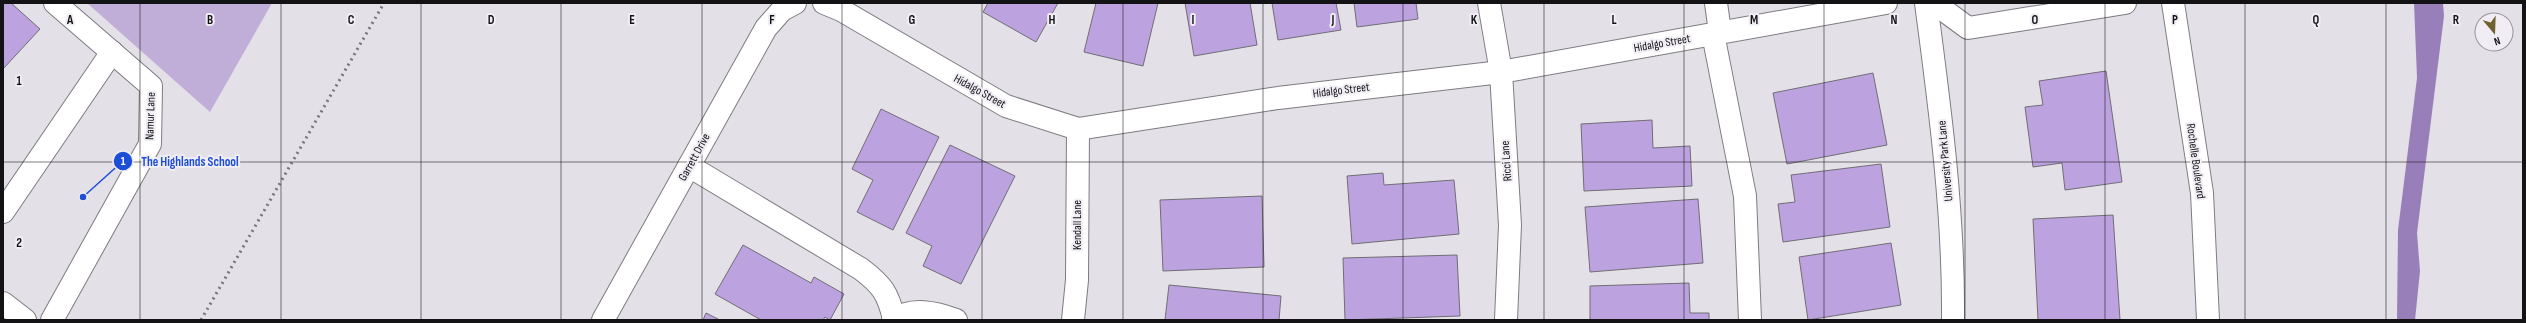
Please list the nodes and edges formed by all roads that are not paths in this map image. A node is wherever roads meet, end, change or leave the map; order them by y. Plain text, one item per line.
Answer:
1 (55, 3) edge
2 (795, 3) edge
3 (824, 3) edge
4 (1489, 3) edge
5 (1716, 3) edge
6 (1886, 3) edge
7 (1926, 3) edge
8 (1934, 3) edge
9 (2125, 3) edge
10 (2173, 3) edge
11 (2031, 11) edge
12 (1717, 33) junction
13 (112, 52) junction
14 (1501, 72) junction
15 (1078, 130) junction
16 (689, 166) junction
17 (3, 212) edge
18 (3, 303) edge
19 (25, 320) edge
20 (52, 320) edge
21 (604, 320) edge
22 (894, 320) edge
23 (956, 320) edge
24 (1073, 320) edge
25 (1506, 320) edge
26 (1750, 320) edge
27 (1953, 320) edge
28 (2208, 320) edge

1 - 13 street, Namur Lane
2 - 16 street, Garrett Drive
3 - 15 street, Hidalgo Street
4 - 14 street, Ricci Lane
5 - 12 street
6 - 12 street, Hidalgo Street
7 - 27 street, University Park Lane
8 - 11 street
9 - 11 street
10 - 28 street, Rochelle Boulevard
12 - 14 street, Hidalgo Street
12 - 26 street
13 - 17 street
13 - 20 street, Namur Lane
14 - 15 street, Hidalgo Street
14 - 25 street, Ricci Lane
15 - 24 street, Kendall Lane
16 - 21 street, Garrett Drive
16 - 22 street
18 - 19 street
22 - 23 street

